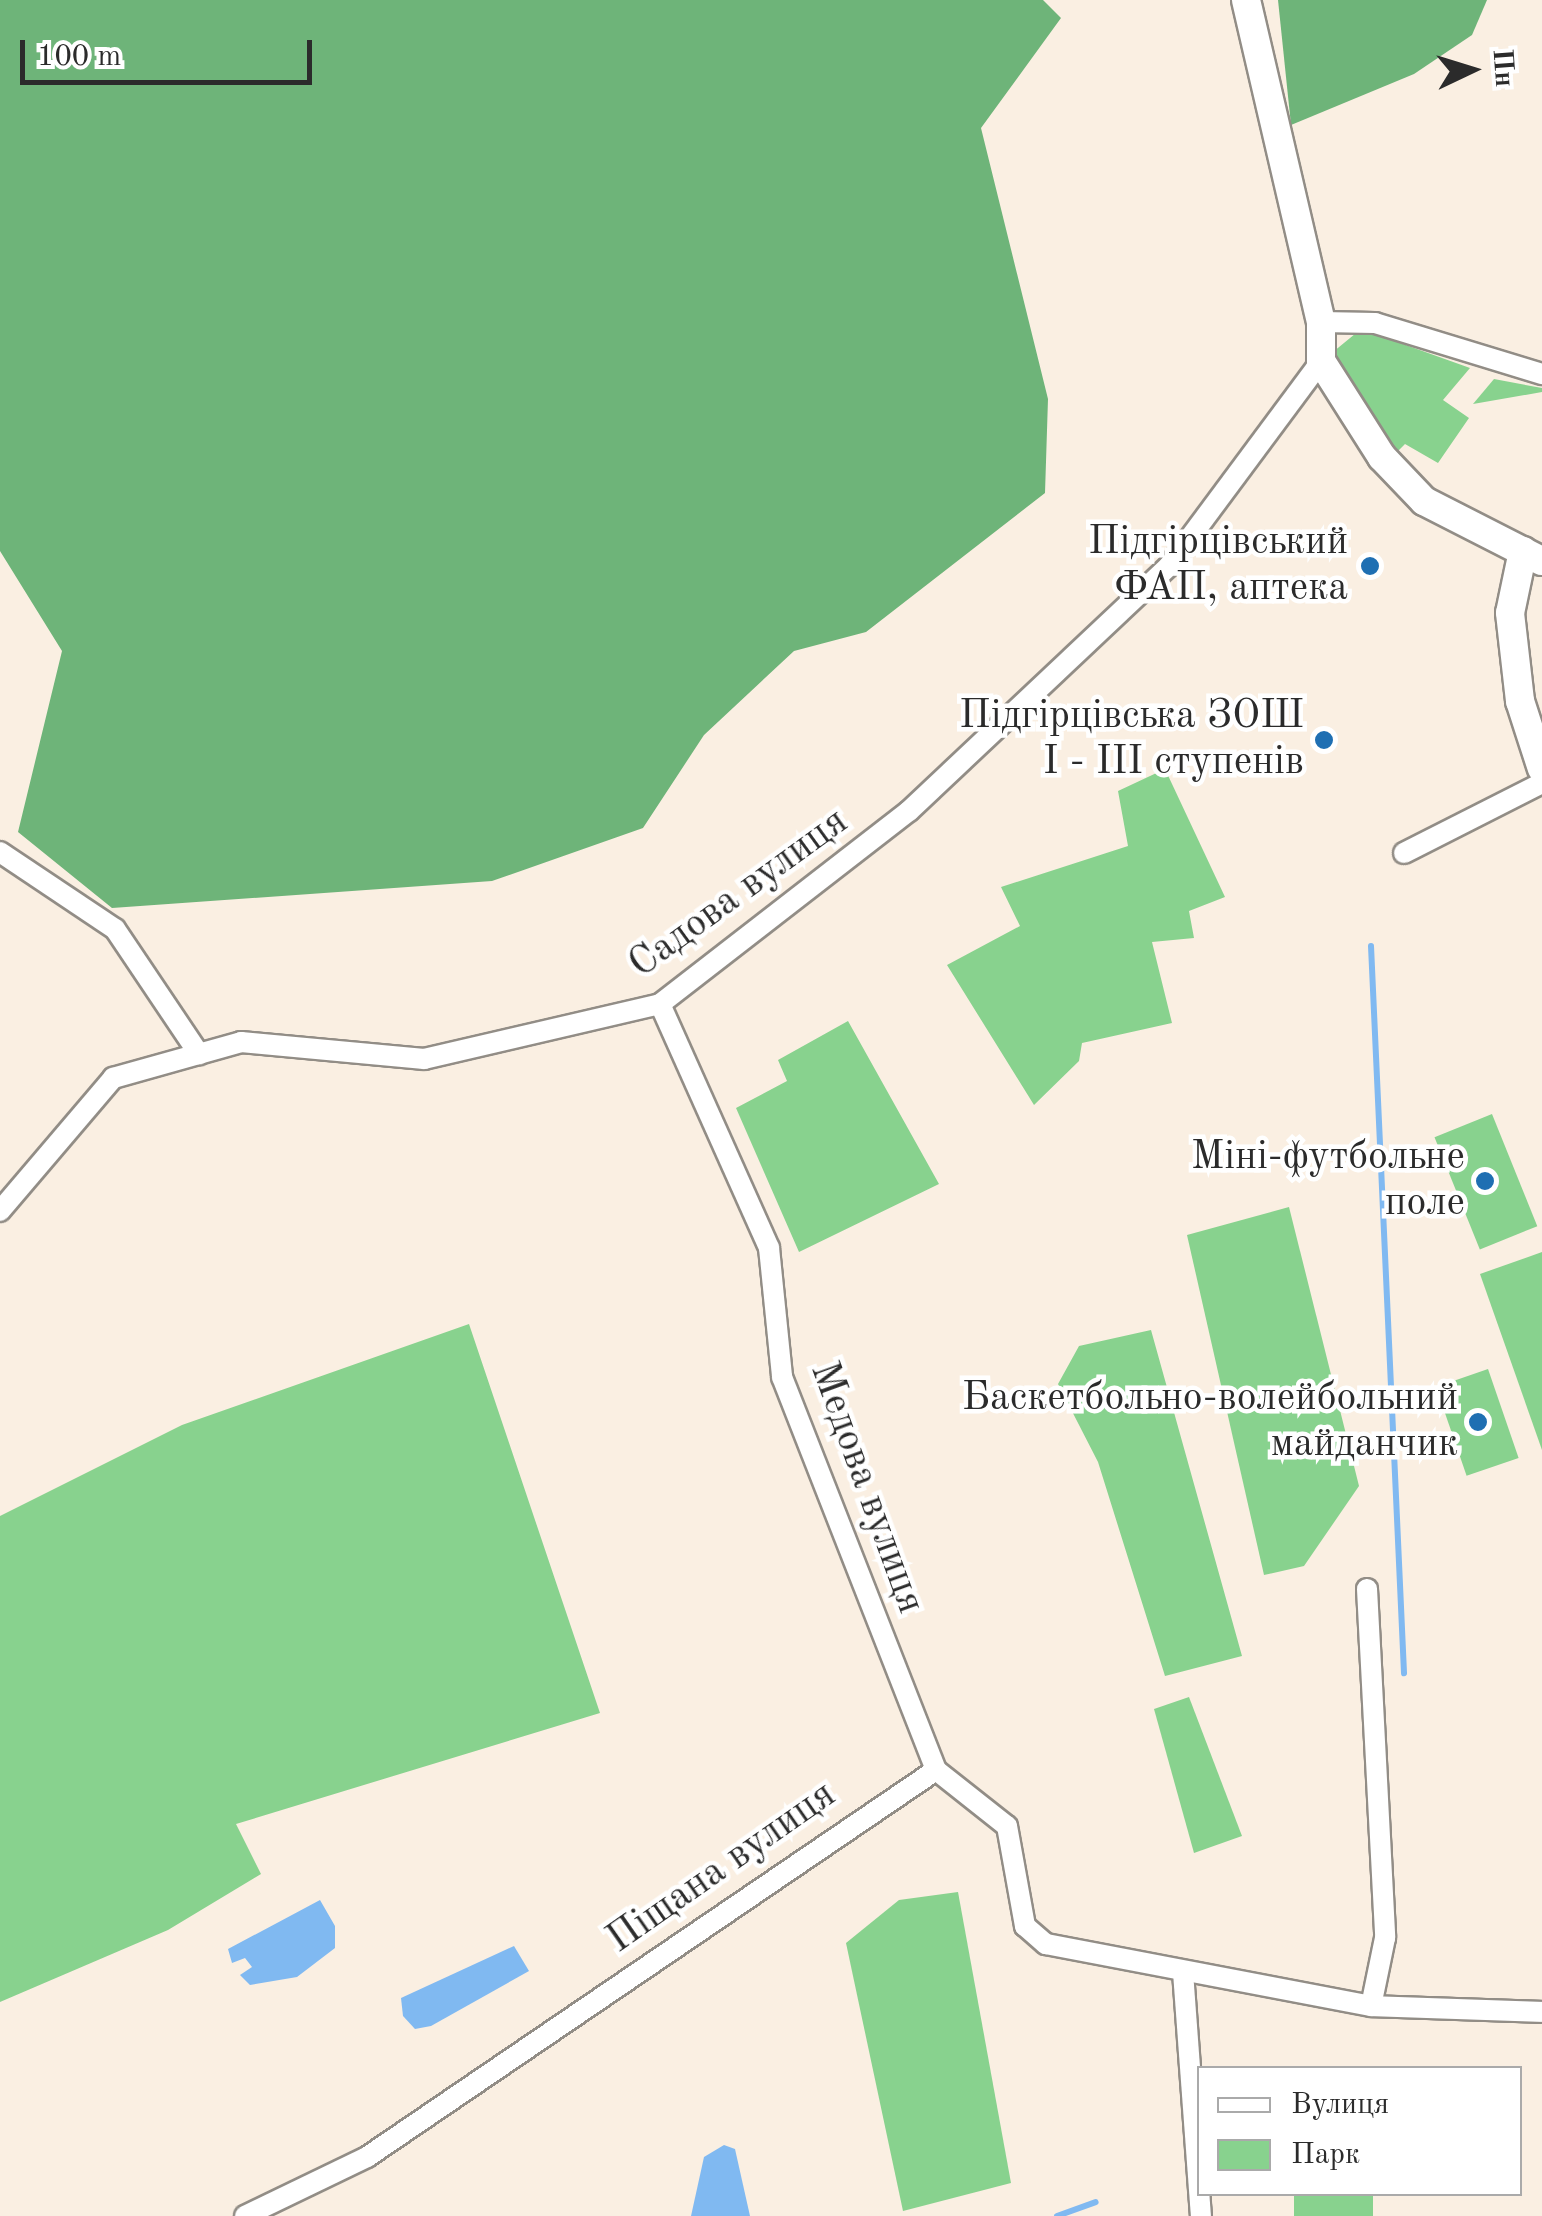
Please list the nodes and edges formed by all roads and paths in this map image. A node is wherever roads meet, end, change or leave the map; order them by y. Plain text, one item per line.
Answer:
1 (1246, 0) edge
2 (1321, 322) junction
3 (1321, 361) junction
4 (1542, 374) edge
5 (1532, 556) edge
6 (1542, 769) edge
7 (1542, 783) edge
8 (0, 852) edge
9 (1404, 853) dead end
10 (660, 1004) junction
11 (199, 1054) junction
12 (0, 1211) edge
13 (1367, 1589) dead end
14 (936, 1770) junction
15 (1184, 1972) junction
16 (1371, 2006) junction
17 (1542, 2012) edge
18 (1197, 2159) edge
19 (245, 2216) edge

1 - 2 street
2 - 3 street
2 - 4 street
3 - 5 street
3 - 10 street, Садова вулиця
5 - 6 street
7 - 9 street
8 - 11 street
10 - 11 street, Садова вулиця
10 - 14 street, Медова вулиця
11 - 12 street, Садова вулиця
13 - 16 street
14 - 15 street
14 - 19 street, Піщана вулиця
15 - 16 street
15 - 18 street
16 - 17 street

